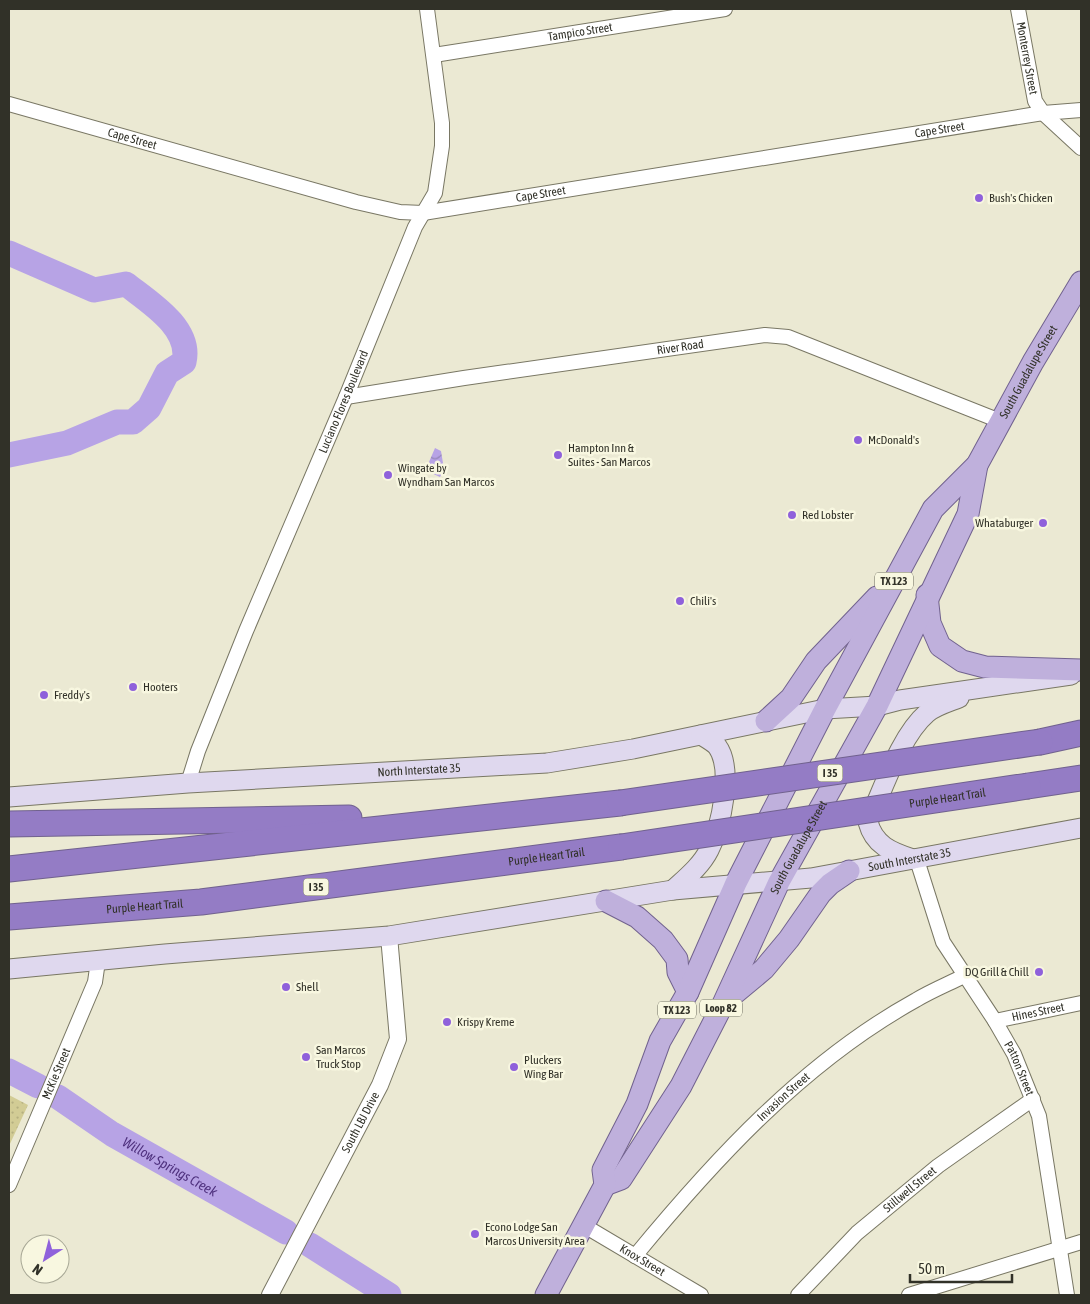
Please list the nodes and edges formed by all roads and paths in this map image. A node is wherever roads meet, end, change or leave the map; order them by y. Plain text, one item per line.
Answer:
1 (427, 9) edge
2 (725, 9) edge
3 (1018, 9) edge
4 (434, 55) junction
5 (9, 104) edge
6 (1081, 110) edge
7 (1043, 114) junction
8 (1081, 148) edge
9 (423, 214) junction
10 (1081, 282) edge
11 (346, 397) junction
12 (1000, 421) junction
13 (977, 465) junction
14 (896, 577) junction
15 (927, 595) junction
16 (1081, 671) edge
17 (978, 689) junction
18 (877, 706) junction
19 (825, 709) junction
20 (766, 721) junction
21 (1081, 733) edge
22 (701, 735) junction
23 (1081, 778) edge
24 (188, 783) junction
25 (9, 797) edge
26 (511, 816) junction
27 (9, 824) edge
28 (1081, 828) edge
29 (917, 860) junction
30 (9, 869) edge
31 (849, 871) junction
32 (779, 882) junction
33 (736, 883) junction
34 (673, 890) junction
35 (606, 901) junction
36 (181, 904) junction
37 (9, 917) edge
38 (9, 934) edge
39 (389, 936) junction
40 (98, 962) junction
41 (9, 969) edge
42 (964, 976) junction
43 (688, 992) junction
44 (1081, 1003) edge
45 (723, 1004) junction
46 (995, 1021) junction
47 (1033, 1099) junction
48 (9, 1184) edge
49 (605, 1184) junction
50 (583, 1226) junction
51 (1081, 1242) edge
52 (1059, 1248) junction
53 (635, 1256) junction
54 (270, 1295) edge
55 (546, 1295) edge
56 (701, 1295) edge
57 (798, 1295) edge
58 (909, 1295) edge
59 (1066, 1295) edge

1 - 4 street, Luciano Flores Boulevard
2 - 4 street, Tampico Street
3 - 7 street, Monterrey Street
4 - 9 street, Luciano Flores Boulevard
5 - 9 street, Cape Street
6 - 7 street, Cape Street
7 - 8 street, Monterrey Street
7 - 9 street, Cape Street
9 - 11 street, Luciano Flores Boulevard
10 - 12 main road, South Guadalupe Street / TX 123
11 - 12 street, River Road
11 - 24 street, Luciano Flores Boulevard
12 - 13 main road, South Guadalupe Street / TX 123
13 - 14 main road, South Guadalupe Street / TX 123
13 - 15 main road, South Guadalupe Street / TX 123
14 - 19 main road, South Guadalupe Street / TX 123
14 - 20 main road
15 - 16 main road
15 - 18 main road, South Guadalupe Street / TX 123
16 - 17 main road
17 - 18 main road
17 - 29 main road
18 - 19 main road
18 - 32 main road, South Guadalupe Street / TX 123
19 - 20 main road, North Interstate 35
19 - 33 main road, South Guadalupe Street / TX 123
20 - 22 main road, North Interstate 35
21 - 26 highway, I 35, bridge
22 - 24 main road, North Interstate 35
22 - 34 main road
23 - 36 highway, Purple Heart Trail / I 35, bridge
24 - 25 main road, North Interstate 35
26 - 27 highway
26 - 30 highway, I 35
28 - 29 main road, South Interstate 35
29 - 31 main road, South Interstate 35
29 - 42 street, Patton Street
31 - 32 main road, South Interstate 35
31 - 45 main road
32 - 33 main road, South Interstate 35
32 - 45 main road, South Guadalupe Street / Loop 82
33 - 34 main road
33 - 43 main road, South Guadalupe Street / TX 123
34 - 35 main road
35 - 39 main road
35 - 43 main road
36 - 37 highway, Purple Heart Trail / I 35
36 - 38 highway
39 - 40 main road
39 - 54 street, South LBJ Drive
40 - 41 main road
40 - 48 street, McKie Street
42 - 46 street, Patton Street
42 - 53 street, Invasion Street
43 - 49 main road, South Guadalupe Street / TX 123
44 - 46 street, Hines Street
45 - 49 main road, South Guadalupe Street / Loop 82
46 - 47 street, Patton Street
47 - 52 street, Patton Street
47 - 57 street, Stillwell Street
49 - 50 main road, South Guadalupe Street
50 - 53 street, Knox Street
50 - 55 main road, South Guadalupe Street
51 - 52 street
52 - 58 street
52 - 59 street, Patton Street
53 - 56 street, Knox Street

